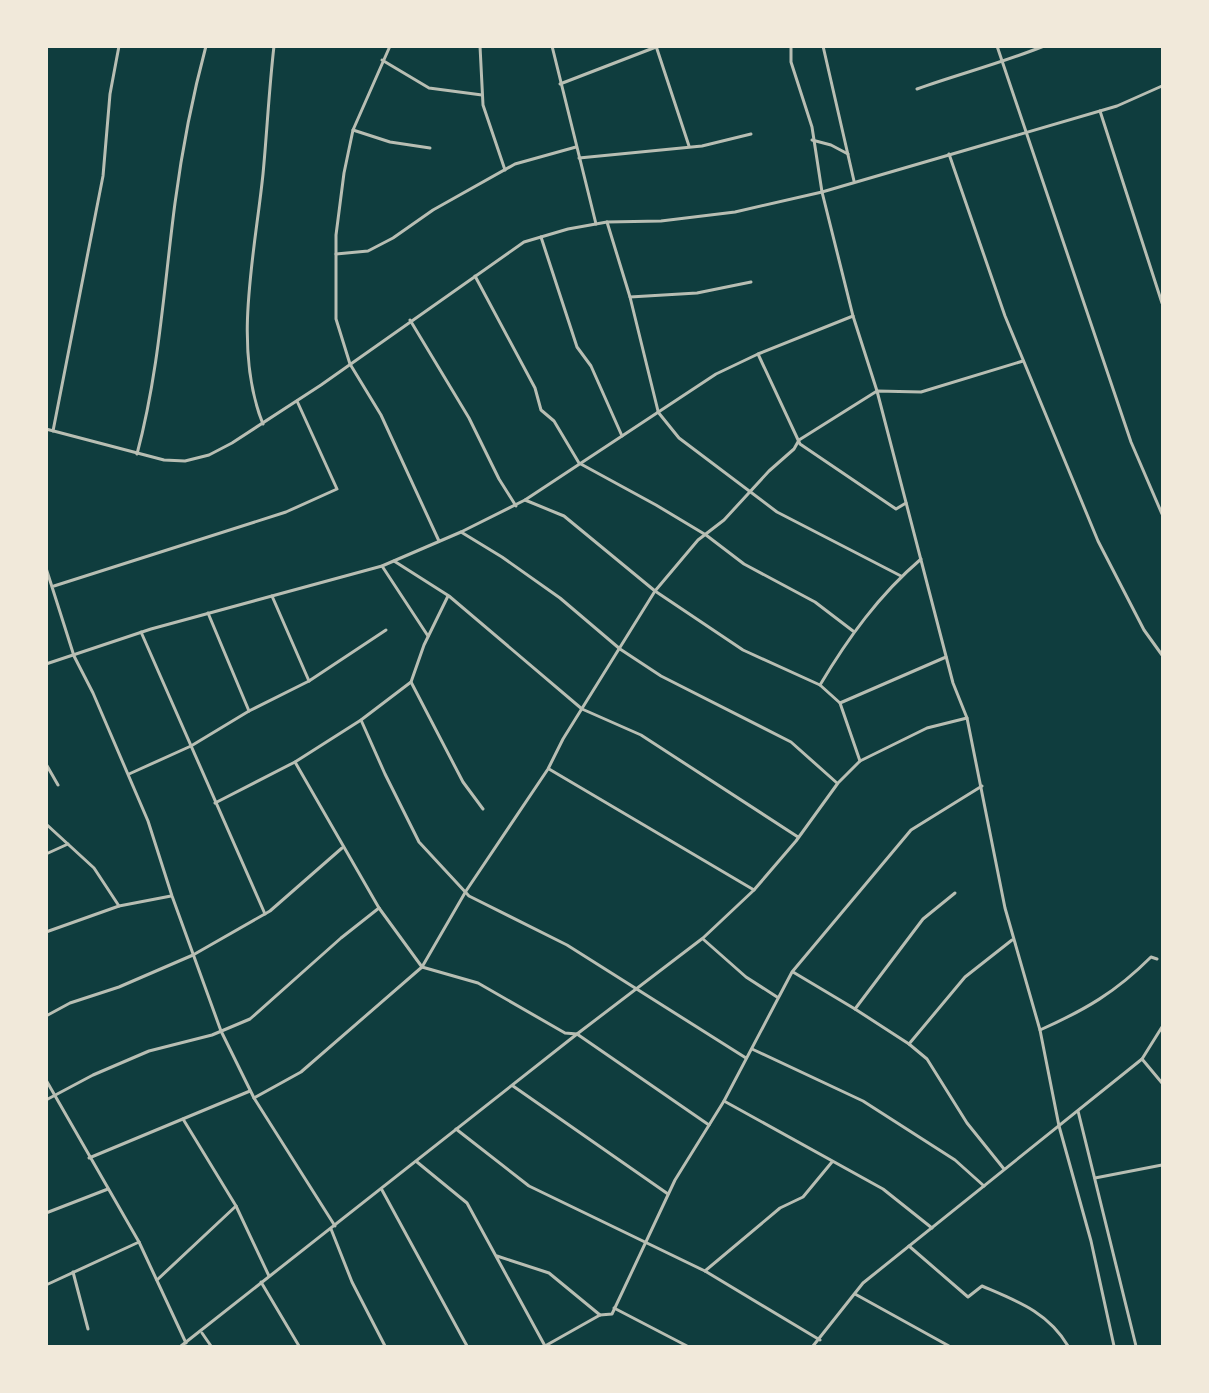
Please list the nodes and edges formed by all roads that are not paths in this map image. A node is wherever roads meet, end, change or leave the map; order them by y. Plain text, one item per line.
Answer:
1 (119, 46) edge
2 (206, 46) edge
3 (274, 46) edge
4 (390, 46) edge
5 (480, 46) edge
6 (552, 46) edge
7 (791, 46) edge
8 (823, 46) edge
9 (997, 46) edge
10 (1044, 46) edge
11 (656, 47) edge
12 (382, 60) junction
13 (1003, 63) junction
14 (560, 84) junction
15 (1162, 86) edge
16 (917, 88) dead end
17 (482, 95) junction
18 (1100, 111) junction
19 (353, 130) junction
20 (1026, 132) junction
21 (752, 134) dead end
22 (812, 140) junction
23 (689, 146) junction
24 (576, 147) junction
25 (430, 148) dead end
26 (848, 154) junction
27 (949, 154) junction
28 (579, 158) junction
29 (505, 170) junction
30 (854, 181) junction
31 (822, 192) junction
32 (607, 222) junction
33 (596, 224) junction
34 (541, 237) junction
35 (336, 254) junction
36 (475, 276) junction
37 (751, 282) dead end
38 (630, 297) junction
39 (1162, 303) edge
40 (853, 316) junction
41 (410, 320) junction
42 (758, 354) junction
43 (1023, 361) junction
44 (350, 364) junction
45 (878, 390) junction
46 (297, 401) junction
47 (658, 411) junction
48 (263, 424) junction
49 (46, 429) edge
50 (53, 431) junction
51 (622, 436) junction
52 (800, 440) junction
53 (137, 454) junction
54 (579, 463) junction
55 (748, 492) junction
56 (525, 500) junction
57 (906, 503) junction
58 (516, 506) junction
59 (1162, 514) edge
60 (461, 532) junction
61 (705, 535) junction
62 (439, 541) junction
63 (921, 559) junction
64 (394, 561) junction
65 (382, 566) junction
66 (46, 568) edge
67 (901, 576) junction
68 (54, 586) junction
69 (655, 591) junction
70 (272, 596) junction
71 (449, 596) junction
72 (208, 613) junction
73 (386, 630) dead end
74 (853, 631) junction
75 (141, 632) junction
76 (428, 636) junction
77 (620, 649) junction
78 (1162, 655) edge
79 (74, 656) junction
80 (946, 657) junction
81 (46, 664) edge
82 (309, 681) junction
83 (411, 682) junction
84 (820, 685) junction
85 (840, 703) junction
86 (582, 709) junction
87 (249, 711) junction
88 (967, 718) junction
89 (361, 720) junction
90 (191, 746) junction
91 (860, 761) junction
92 (295, 762) junction
93 (46, 764) edge
94 (548, 769) junction
95 (129, 774) junction
96 (838, 783) junction
97 (58, 785) dead end
98 (982, 786) junction
99 (215, 803) junction
100 (483, 809) dead end
101 (46, 824) edge
102 (798, 837) junction
103 (68, 844) junction
104 (342, 848) junction
105 (46, 854) edge
106 (466, 891) junction
107 (754, 891) junction
108 (955, 893) dead end
109 (172, 896) junction
110 (119, 906) junction
111 (379, 908) junction
112 (265, 914) junction
113 (46, 932) edge
114 (703, 938) junction
115 (1012, 940) junction
116 (193, 955) junction
117 (1157, 959) dead end
118 (422, 967) junction
119 (792, 972) junction
120 (637, 988) junction
121 (777, 997) junction
122 (855, 1008) junction
123 (46, 1016) edge
124 (1162, 1027) edge
125 (1040, 1030) junction
126 (221, 1031) junction
127 (577, 1034) junction
128 (909, 1044) junction
129 (752, 1049) junction
130 (747, 1058) junction
131 (1142, 1059) junction
132 (46, 1080) edge
133 (1162, 1083) edge
134 (513, 1086) junction
135 (250, 1091) junction
136 (53, 1096) junction
137 (254, 1098) junction
138 (46, 1100) edge
139 (724, 1101) junction
140 (1078, 1111) junction
141 (183, 1119) junction
142 (710, 1125) junction
143 (1059, 1126) junction
144 (456, 1129) junction
145 (89, 1158) junction
146 (417, 1162) junction
147 (832, 1162) junction
148 (1162, 1165) edge
149 (1004, 1169) junction
150 (1095, 1178) junction
151 (985, 1187) junction
152 (108, 1189) junction
153 (382, 1190) junction
154 (668, 1194) junction
155 (236, 1206) junction
156 (46, 1213) edge
157 (335, 1226) junction
158 (932, 1228) junction
159 (331, 1229) junction
160 (139, 1242) junction
161 (646, 1244) junction
162 (909, 1246) junction
163 (497, 1256) junction
164 (705, 1271) junction
165 (73, 1272) junction
166 (269, 1276) junction
167 (156, 1280) junction
168 (261, 1282) junction
169 (46, 1284) edge
170 (855, 1294) junction
171 (614, 1308) junction
172 (600, 1315) junction
173 (88, 1329) dead end
174 (202, 1332) junction
175 (820, 1340) junction
176 (186, 1343) junction
177 (181, 1347) edge
178 (211, 1347) edge
179 (299, 1347) edge
180 (385, 1347) edge
181 (467, 1347) edge
182 (545, 1347) edge
183 (687, 1347) edge
184 (813, 1347) edge
185 (949, 1347) edge
186 (1068, 1347) edge
187 (1114, 1347) edge
188 (1136, 1347) edge

1 - 50 street
2 - 53 street
3 - 48 street
4 - 12 street
5 - 17 street
6 - 14 street
7 - 22 street
8 - 26 street
9 - 13 street
10 - 13 street
11 - 14 street
11 - 23 street
12 - 17 street
12 - 19 street
13 - 16 street
13 - 20 street
14 - 24 street
15 - 18 street
17 - 29 street
18 - 20 street
18 - 39 street
19 - 25 street
19 - 35 street
20 - 27 street
20 - 59 street
21 - 23 street
22 - 26 street
22 - 31 street
23 - 28 street
24 - 28 street
24 - 29 street
26 - 30 street
27 - 30 street
27 - 43 street
28 - 33 street
29 - 35 street
30 - 31 street
31 - 32 street
31 - 40 street
32 - 33 street
32 - 38 street
33 - 34 street
34 - 36 street
34 - 51 street
35 - 44 street
36 - 41 street
36 - 54 street
37 - 38 street
38 - 47 street
40 - 42 street
40 - 45 street
41 - 44 street
41 - 58 street
42 - 47 street
42 - 52 street
43 - 45 street
43 - 78 street
44 - 46 street
44 - 62 street
45 - 52 street
45 - 57 street
46 - 48 street
46 - 68 street
47 - 51 street
47 - 55 street
48 - 53 street
49 - 50 street
50 - 53 street
51 - 54 street
52 - 55 street
52 - 57 street
54 - 56 street
54 - 61 street
55 - 61 street
55 - 67 street
56 - 58 street
56 - 69 street
57 - 63 street
58 - 60 street
60 - 62 street
60 - 77 street
61 - 69 street
61 - 74 street
62 - 64 street
63 - 67 street
63 - 80 street
64 - 65 street
64 - 71 street
65 - 70 street
65 - 76 street
66 - 68 street
67 - 74 street
68 - 79 street
69 - 77 street
69 - 84 street
70 - 72 street
70 - 82 street
71 - 76 street
71 - 86 street
72 - 75 street
72 - 87 street
73 - 82 street
74 - 84 street
75 - 79 street
75 - 90 street
76 - 83 street
77 - 86 street
77 - 96 street
79 - 81 street
79 - 95 street
80 - 85 street
80 - 88 street
82 - 87 street
83 - 89 street
83 - 100 street
84 - 85 street
85 - 91 street
86 - 94 street
86 - 102 street
87 - 90 street
88 - 91 street
88 - 98 street
89 - 92 street
89 - 106 street
90 - 95 street
90 - 99 street
91 - 96 street
92 - 99 street
92 - 104 street
93 - 97 street
94 - 106 street
94 - 107 street
95 - 109 street
96 - 102 street
98 - 115 street
98 - 119 street
99 - 112 street
101 - 103 street
102 - 107 street
103 - 105 street
103 - 110 street
104 - 111 street
104 - 112 street
106 - 118 street
106 - 120 street
107 - 114 street
108 - 122 street
109 - 110 street
109 - 116 street
110 - 113 street
111 - 118 street
111 - 126 street
112 - 116 street
114 - 120 street
114 - 121 street
115 - 125 street
115 - 128 street
116 - 123 street
116 - 126 street
117 - 125 street
118 - 127 street
118 - 137 street
119 - 121 street
119 - 122 street
120 - 127 street
120 - 130 street
121 - 129 street
122 - 128 street
124 - 131 street
125 - 143 street
126 - 135 street
126 - 136 street
127 - 134 street
127 - 142 street
128 - 149 street
129 - 130 street
129 - 151 street
130 - 139 street
131 - 133 street
131 - 140 street
132 - 136 street
134 - 144 street
134 - 154 street
135 - 137 street
135 - 141 street
136 - 138 street
136 - 145 street
137 - 157 street
139 - 142 street
139 - 147 street
140 - 143 street
140 - 150 street
141 - 145 street
141 - 155 street
142 - 154 street
143 - 149 street
143 - 187 street
144 - 146 street
144 - 161 street
145 - 152 street
146 - 153 street
146 - 163 street
147 - 158 street
147 - 164 street
148 - 150 street
149 - 151 street
150 - 188 street
151 - 158 street
152 - 156 street
152 - 160 street
153 - 157 street
153 - 181 street
154 - 161 street
155 - 166 street
155 - 167 street
157 - 159 street
158 - 162 street
159 - 166 street
159 - 180 street
160 - 165 street
160 - 167 street
161 - 164 street
161 - 171 street
162 - 170 street
162 - 186 street
163 - 172 street
163 - 182 street
164 - 175 street
165 - 169 street
165 - 173 street
166 - 168 street
167 - 176 street
168 - 174 street
168 - 179 street
170 - 175 street
170 - 185 street
171 - 172 street
171 - 183 street
172 - 182 street
174 - 176 street
174 - 178 street
175 - 184 street
176 - 177 street

